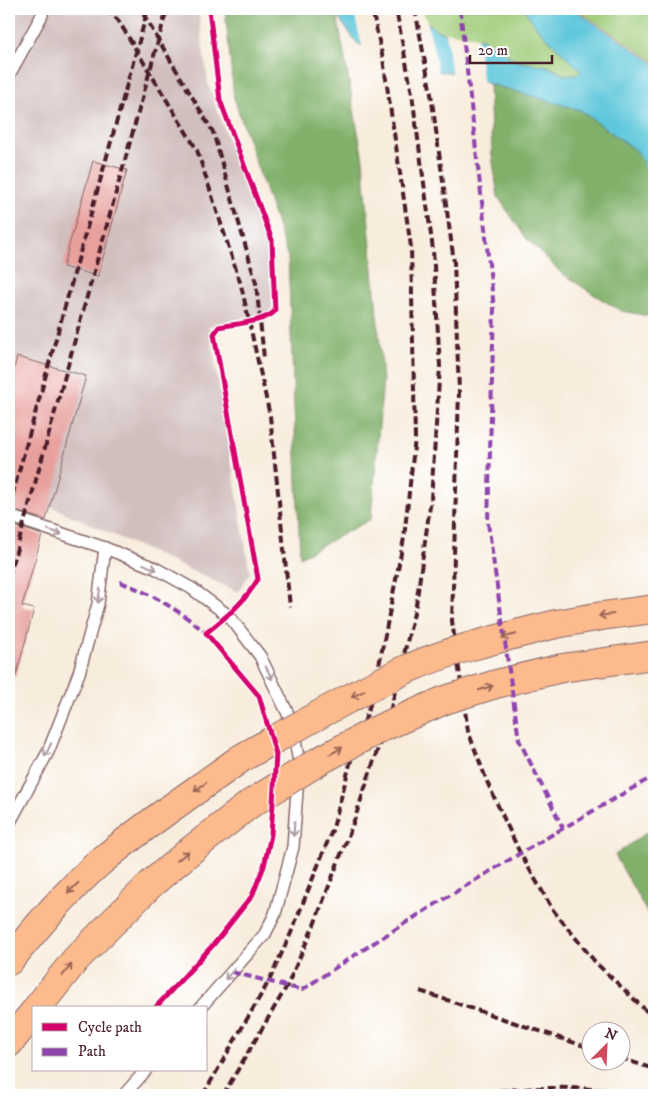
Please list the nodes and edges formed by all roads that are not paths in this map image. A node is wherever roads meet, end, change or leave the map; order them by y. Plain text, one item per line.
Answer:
1 (42, 14) dead end
2 (9, 75) edge
3 (9, 516) edge
4 (105, 548) junction
5 (654, 609) edge
6 (654, 655) edge
7 (9, 824) edge
8 (9, 961) edge
9 (39, 1006) edge
10 (202, 1006) edge
11 (32, 1014) edge
12 (9, 1043) edge
13 (144, 1072) edge
14 (124, 1095) edge

1 - 2 lane
3 -> 4 lane
4 -> 7 lane
4 -> 10 lane
5 -> 8 main road, bridge
9 -> 6 main road, bridge
11 - 12 main road
13 - 14 lane

